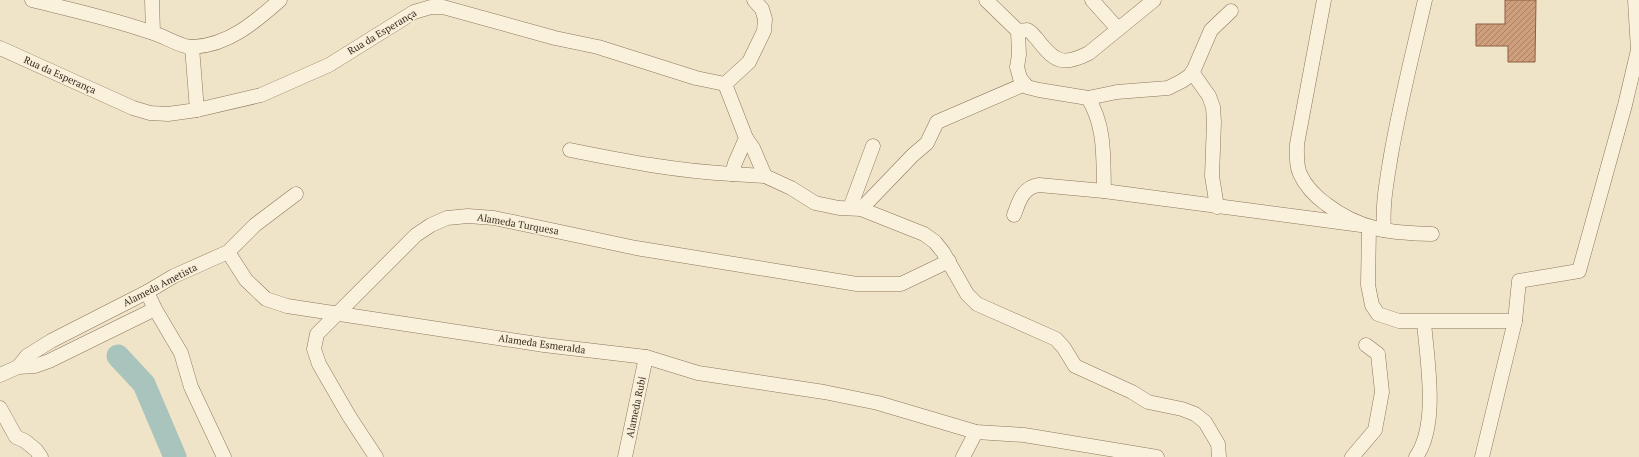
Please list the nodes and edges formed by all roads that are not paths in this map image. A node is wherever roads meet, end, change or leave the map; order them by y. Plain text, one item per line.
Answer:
1 (32, 0) edge
2 (152, 0) edge
3 (280, 0) edge
4 (754, 0) edge
5 (986, 0) edge
6 (1092, 0) edge
7 (1154, 0) edge
8 (1324, 0) edge
9 (1425, 0) edge
10 (1635, 0) edge
11 (443, 3) edge
12 (1231, 11) dead end
13 (1118, 29) junction
14 (1018, 31) junction
15 (153, 32) junction
16 (192, 47) junction
17 (0, 48) edge
18 (1192, 72) junction
19 (725, 84) junction
20 (1025, 84) junction
21 (1088, 98) junction
22 (197, 110) junction
23 (746, 138) junction
24 (873, 146) dead end
25 (570, 150) dead end
26 (732, 174) junction
27 (765, 176) junction
28 (1104, 191) junction
29 (296, 194) dead end
30 (1217, 207) junction
31 (856, 208) junction
32 (1014, 215) dead end
33 (1365, 226) junction
34 (1384, 230) junction
35 (1432, 234) dead end
36 (228, 252) junction
37 (949, 261) junction
38 (147, 292) junction
39 (155, 309) junction
40 (338, 312) junction
41 (1515, 321) junction
42 (1424, 322) junction
43 (1366, 345) dead end
44 (646, 358) junction
45 (18, 367) junction
46 (0, 375) edge
47 (0, 408) edge
48 (976, 432) junction
49 (41, 457) edge
50 (224, 457) edge
51 (376, 457) edge
52 (625, 457) edge
53 (963, 457) edge
54 (1157, 457) edge
55 (1219, 457) edge
56 (1352, 457) edge
57 (1416, 457) edge
58 (1482, 457) edge

1 - 15 street
2 - 15 street
3 - 16 street
4 - 19 street
5 - 14 street
6 - 13 street
7 - 13 street
8 - 33 street
9 - 34 street
10 - 41 street
11 - 19 street, Rua da Esperança
11 - 22 street, Rua da Esperança
12 - 18 street
13 - 14 street
14 - 20 street
15 - 16 street
16 - 22 street
17 - 22 street, Rua da Esperança
18 - 21 street
18 - 30 street
19 - 23 street
20 - 21 street
20 - 31 street
21 - 28 street
23 - 26 street
23 - 27 street
24 - 31 street
25 - 26 street
26 - 27 street
27 - 31 street
28 - 30 street
28 - 32 street
29 - 36 street, Alameda Ametista
30 - 33 street
31 - 37 street
33 - 34 street
33 - 42 street
34 - 35 street
36 - 38 street, Alameda Ametista
36 - 40 street, Alameda Esmeralda
37 - 40 street, Alameda Turquesa
37 - 55 street
38 - 39 street
38 - 45 street, Alameda Ametista
39 - 45 street, Alameda Ametista
39 - 50 street
40 - 44 street, Alameda Esmeralda
40 - 51 street, Alameda Turquesa
41 - 42 street
41 - 58 street
42 - 57 street
43 - 56 street
44 - 48 street, Alameda Esmeralda
44 - 52 street, Alameda Rubi
45 - 46 street, Alameda Ametista
47 - 49 street
48 - 53 street
48 - 54 street, Alameda Esmeralda

